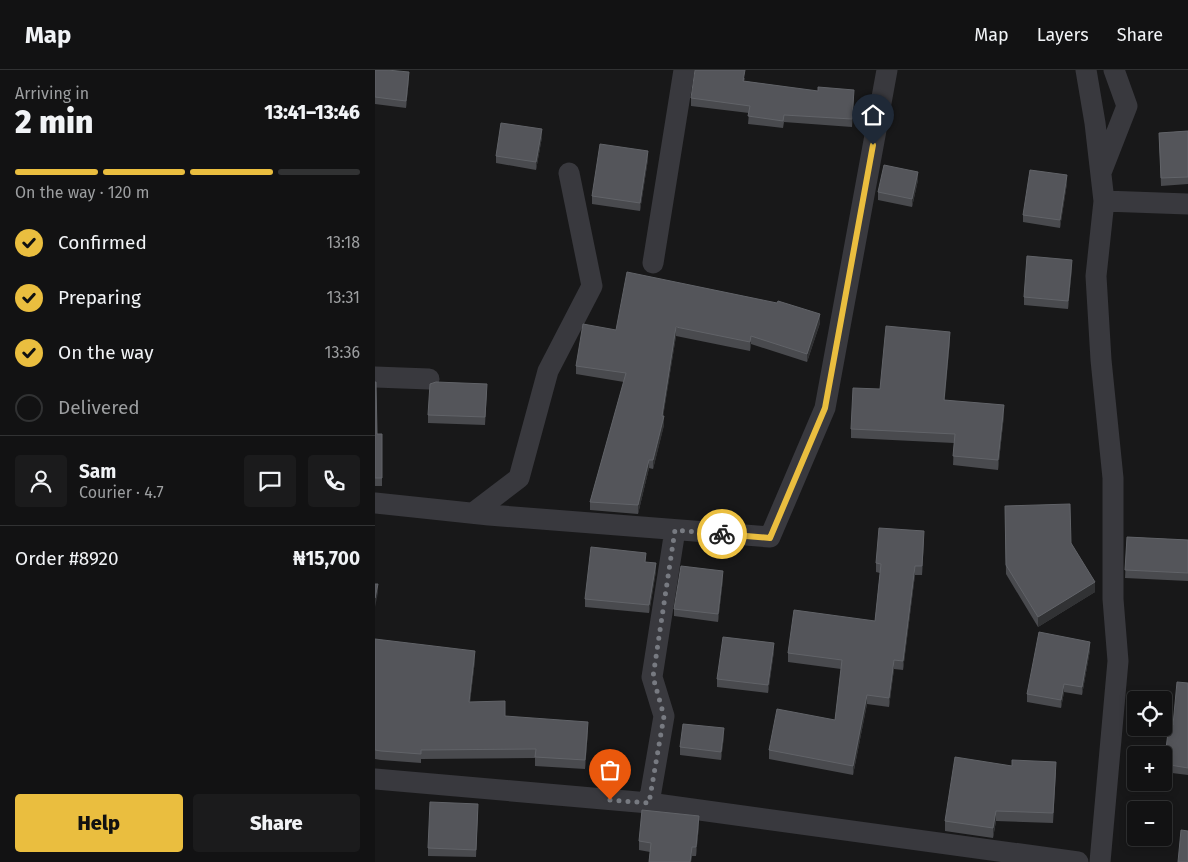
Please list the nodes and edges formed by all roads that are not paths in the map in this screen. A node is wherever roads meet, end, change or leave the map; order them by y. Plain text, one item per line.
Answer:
1 (684, 70) edge
2 (887, 70) edge
3 (1085, 70) edge
4 (1114, 70) edge
5 (569, 174) dead end
6 (1101, 174) junction
7 (1104, 201) junction
8 (1188, 204) edge
9 (653, 263) dead end
10 (375, 377) edge
11 (429, 379) dead end
12 (375, 503) edge
13 (473, 513) junction
14 (675, 530) junction
15 (375, 779) edge
16 (649, 803) junction
17 (1078, 862) edge
18 (1100, 862) edge

1 - 9 street
2 - 14 street
3 - 6 street
4 - 6 street
5 - 13 street
6 - 7 street
7 - 8 street
7 - 18 street
10 - 11 street
12 - 13 street
13 - 14 street
14 - 16 street
15 - 16 street
16 - 17 street

